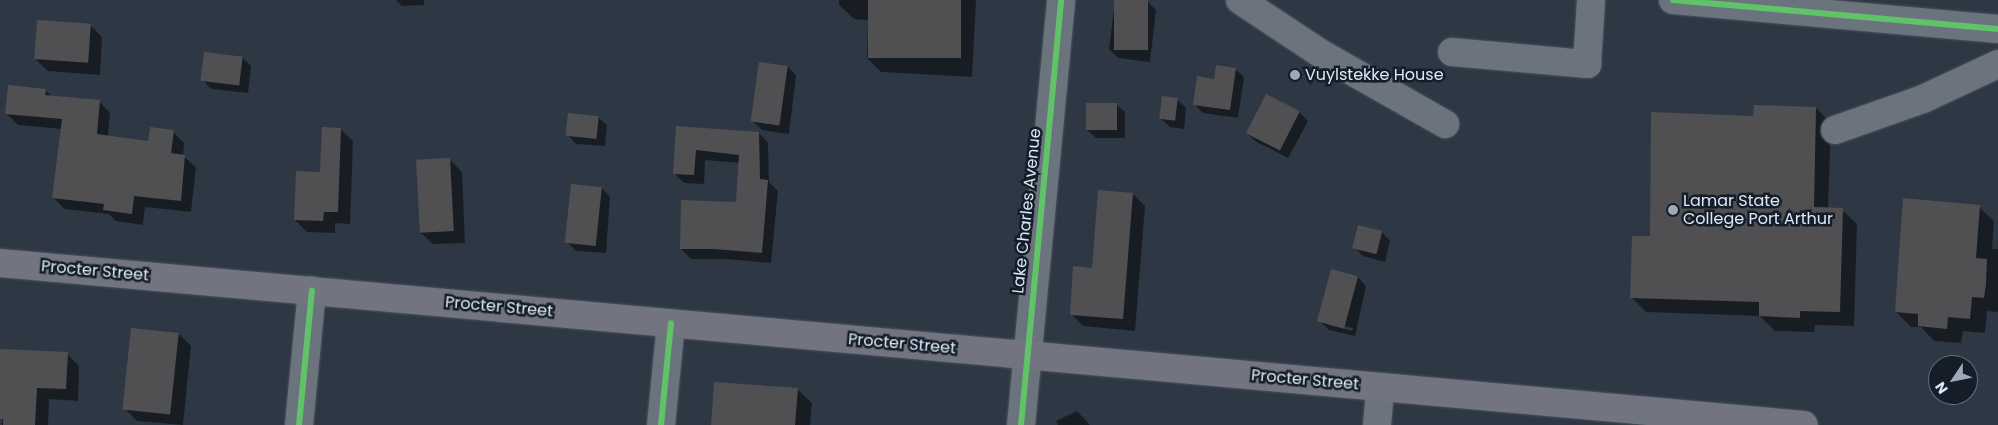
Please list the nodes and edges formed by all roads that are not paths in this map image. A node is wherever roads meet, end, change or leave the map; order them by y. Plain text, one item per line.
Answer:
1 (1061, 0) edge
2 (1240, 0) edge
3 (1591, 0) edge
4 (1673, 0) edge
5 (1787, 5) edge
6 (1870, 9) edge
7 (1998, 28) edge
8 (1452, 52) dead end
9 (1998, 64) edge
10 (1445, 124) dead end
11 (1835, 130) dead end
12 (0, 262) edge
13 (312, 290) junction
14 (671, 323) junction
15 (1027, 355) junction
16 (1380, 387) junction
17 (1744, 422) edge
18 (299, 425) edge
19 (661, 425) edge
20 (1021, 425) edge
21 (1377, 425) edge
22 (1804, 425) edge

1 - 15 street, Lake Charles Avenue
2 - 10 street
3 - 8 street
4 - 5 street
5 - 6 street
6 - 7 street
9 - 11 street
12 - 13 main road, Procter Street
13 - 14 main road, Procter Street
13 - 18 street
14 - 15 main road, Procter Street
14 - 19 street
15 - 16 main road, Procter Street
15 - 20 street, Lake Charles Avenue
16 - 17 main road, Procter Street
16 - 21 street
17 - 22 main road, Procter Street

